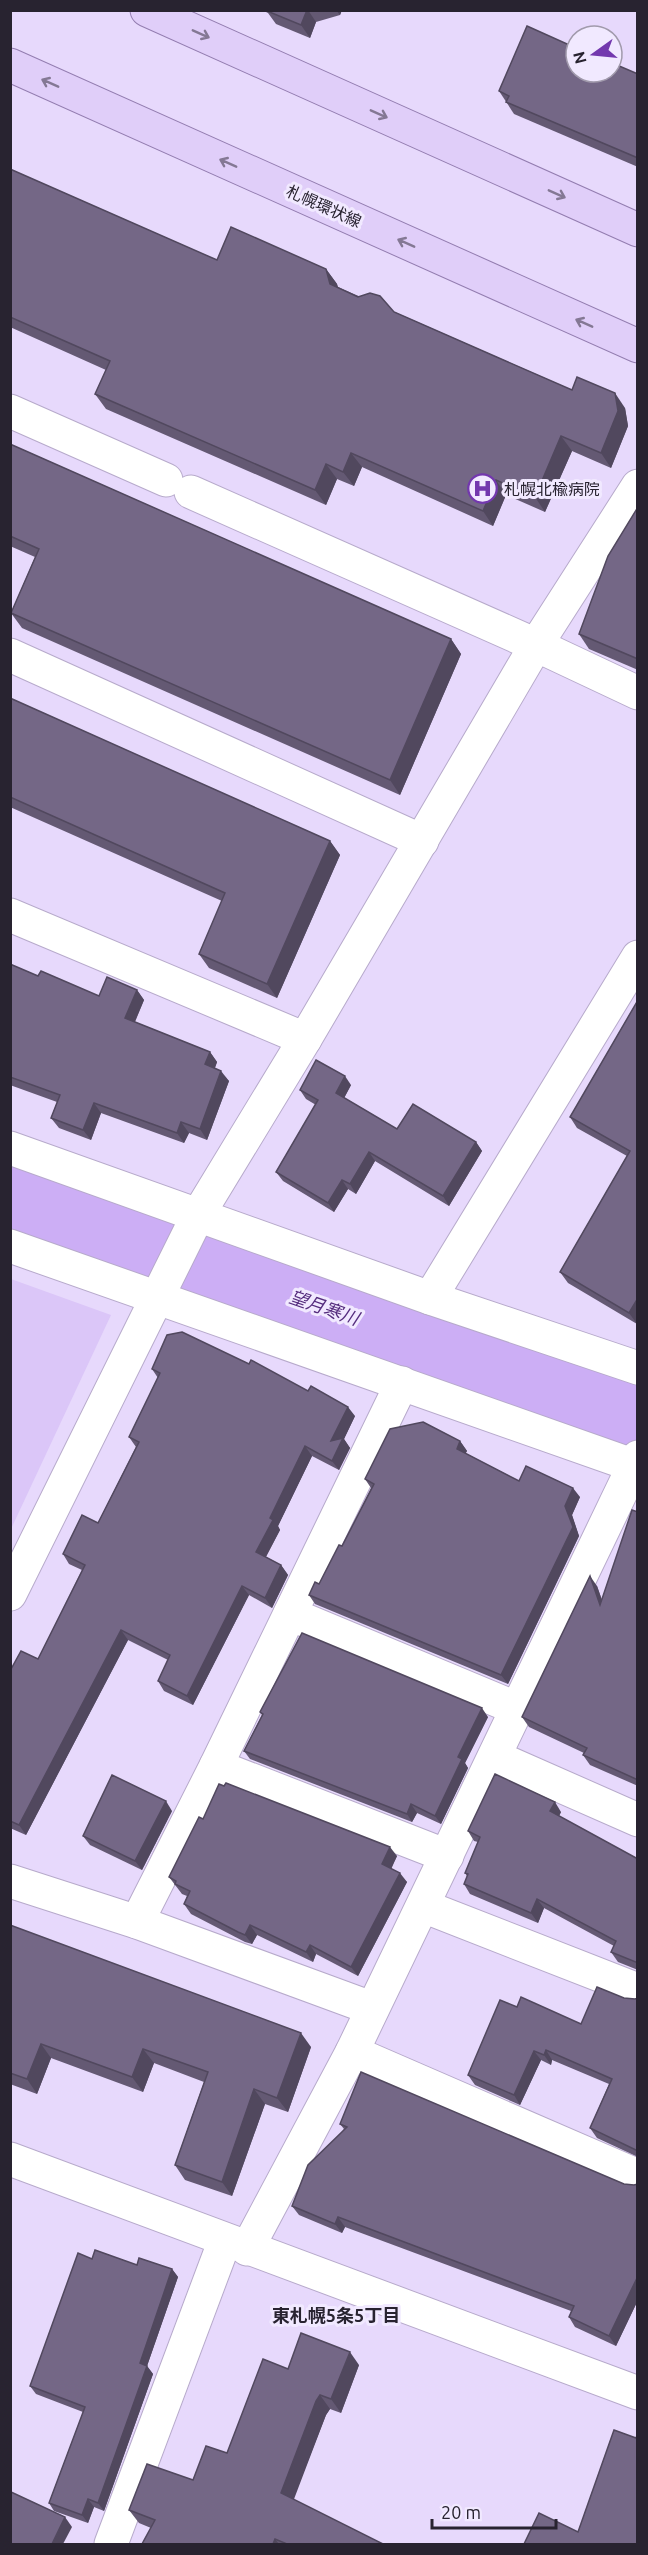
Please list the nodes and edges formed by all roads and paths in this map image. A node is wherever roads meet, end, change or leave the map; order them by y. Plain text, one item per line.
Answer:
1 (147, 10) edge
2 (10, 65) edge
3 (638, 230) edge
4 (638, 346) edge
5 (10, 411) edge
6 (638, 486) edge
7 (536, 645) junction
8 (10, 655) edge
9 (638, 693) edge
10 (422, 841) junction
11 (10, 915) edge
12 (638, 957) edge
13 (305, 1039) junction
14 (10, 1148) edge
15 (194, 1223) junction
16 (10, 1246) edge
17 (162, 1289) junction
18 (430, 1298) junction
19 (638, 1368) edge
20 (402, 1383) junction
21 (636, 1463) edge
22 (10, 1594) edge
23 (290, 1614) junction
24 (518, 1709) junction
25 (495, 1758) junction
26 (216, 1766) junction
27 (638, 1820) edge
28 (447, 1856) junction
29 (10, 1881) edge
30 (423, 1906) junction
31 (137, 1922) junction
32 (638, 1990) edge
33 (371, 2008) junction
34 (352, 2052) junction
35 (10, 2159) edge
36 (638, 2176) edge
37 (236, 2244) junction
38 (634, 2382) edge
39 (111, 2544) edge

1 -> 3 main road
4 -> 2 main road, 札幌環状線
5 - 7 street
6 - 7 street
7 - 9 street
7 - 10 street
8 - 10 street
10 - 13 street
11 - 13 street
12 - 18 street
13 - 15 street
14 - 15 street
15 - 17 street
15 - 18 street
16 - 17 street
17 - 20 street
17 - 22 street
18 - 19 street
20 - 21 street
20 - 23 street
21 - 24 street
23 - 24 street
23 - 26 street
24 - 25 street
25 - 27 street
25 - 28 street
26 - 28 street
26 - 31 street
28 - 30 street
29 - 31 street
30 - 32 street
30 - 33 street
31 - 33 street
33 - 34 street
34 - 36 street
34 - 37 street
35 - 37 street
37 - 38 street
37 - 39 street

